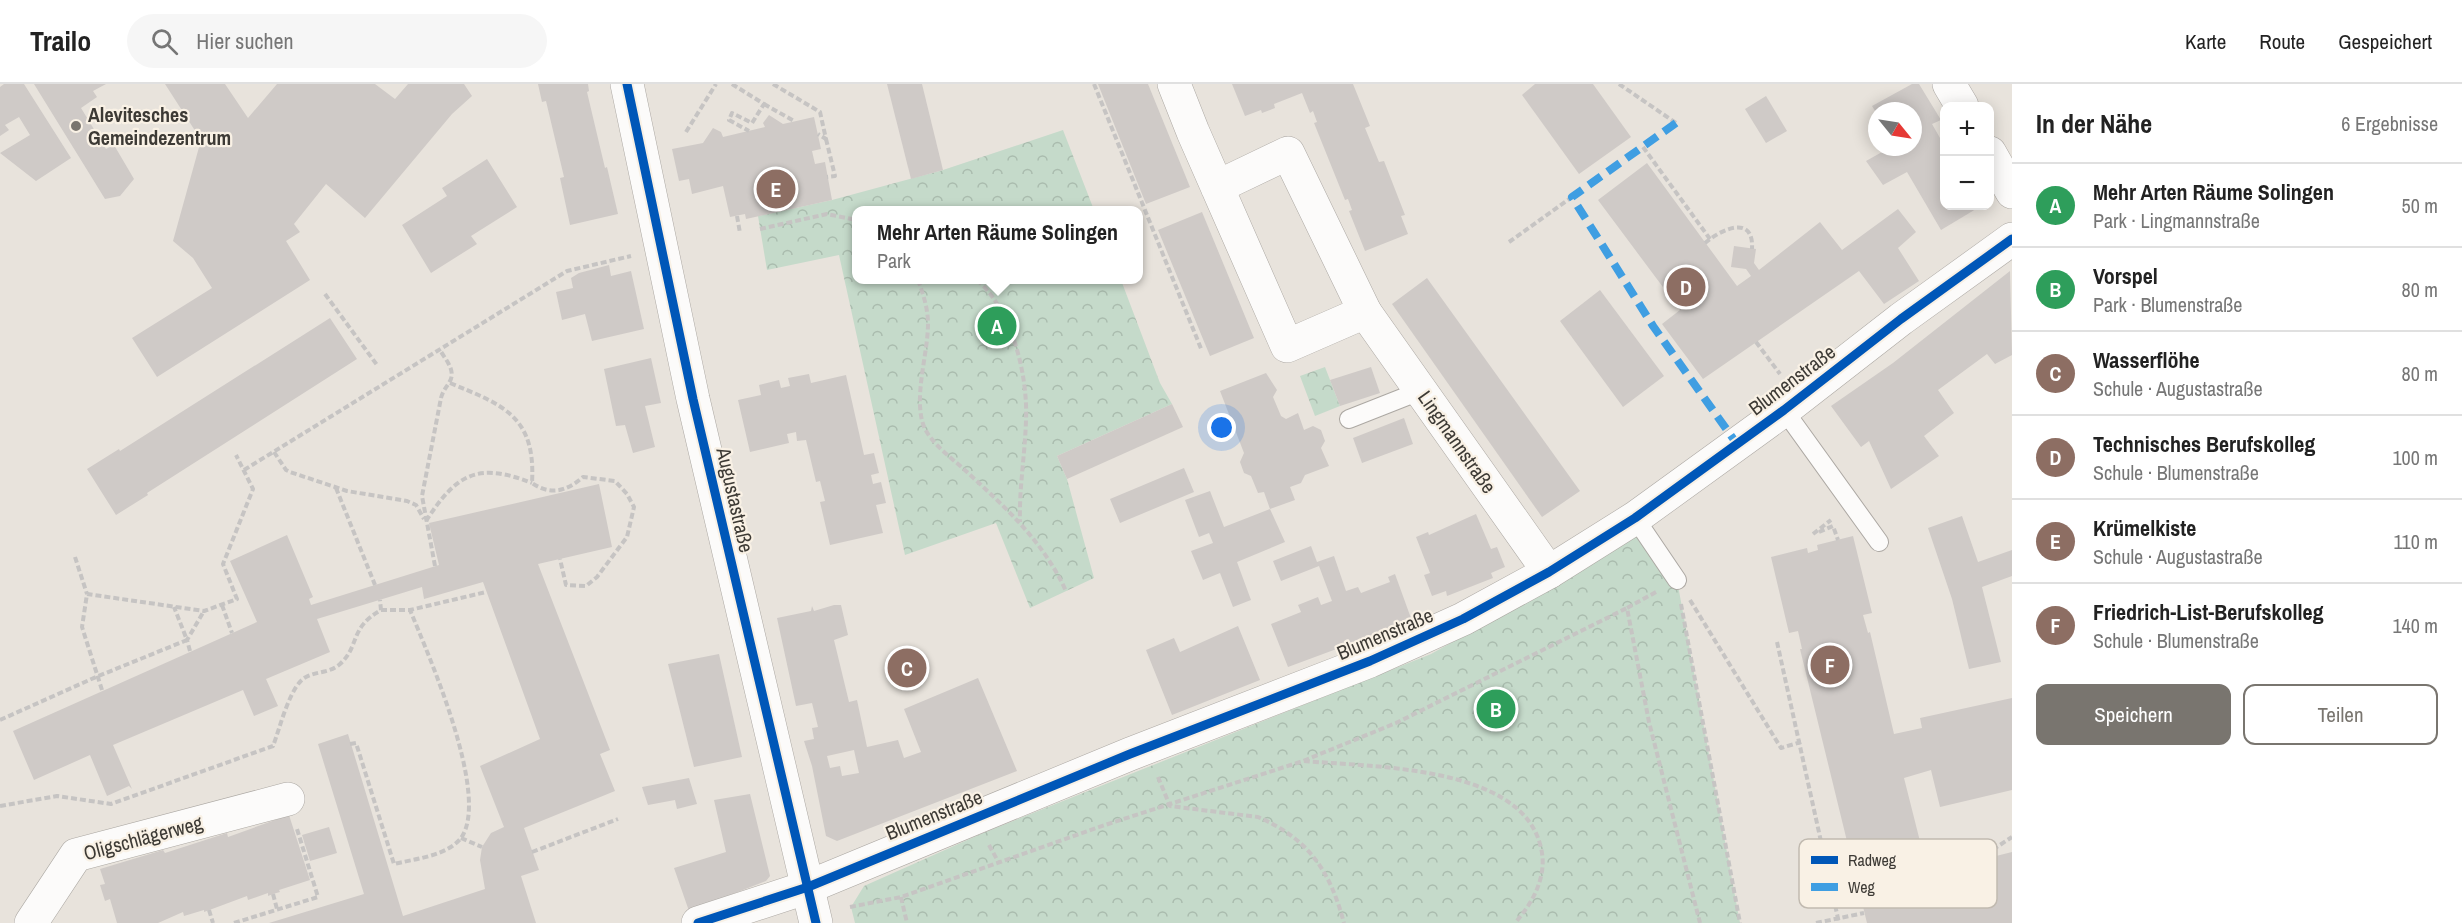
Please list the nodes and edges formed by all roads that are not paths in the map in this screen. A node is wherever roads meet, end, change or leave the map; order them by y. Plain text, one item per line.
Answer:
1 (627, 84) edge
2 (1174, 84) edge
3 (1949, 84) edge
4 (1960, 102) edge
5 (1991, 156) edge
6 (1217, 187) junction
7 (2012, 192) edge
8 (2012, 240) edge
9 (1365, 312) junction
10 (1420, 391) junction
11 (1791, 404) junction
12 (1349, 419) dead end
13 (1635, 518) junction
14 (1879, 543) dead end
15 (1549, 572) junction
16 (1677, 580) road end
17 (288, 799) road end
18 (813, 908) edge
19 (31, 923) edge
20 (698, 923) edge

1 - 18 street, Augustastraße
2 - 6 street
3 - 4 street
5 - 7 street
6 - 9 street, Lingmannstraße
6 - 9 street
8 - 11 street, Blumenstraße
9 - 10 street, Lingmannstraße
10 - 12 lane
10 - 15 street, Lingmannstraße
11 - 13 street, Blumenstraße
11 - 14 lane
13 - 15 street, Blumenstraße
13 - 16 lane
15 - 18 street, Blumenstraße
17 - 19 street, Oligschlägerweg
18 - 20 street, Blumenstraße

